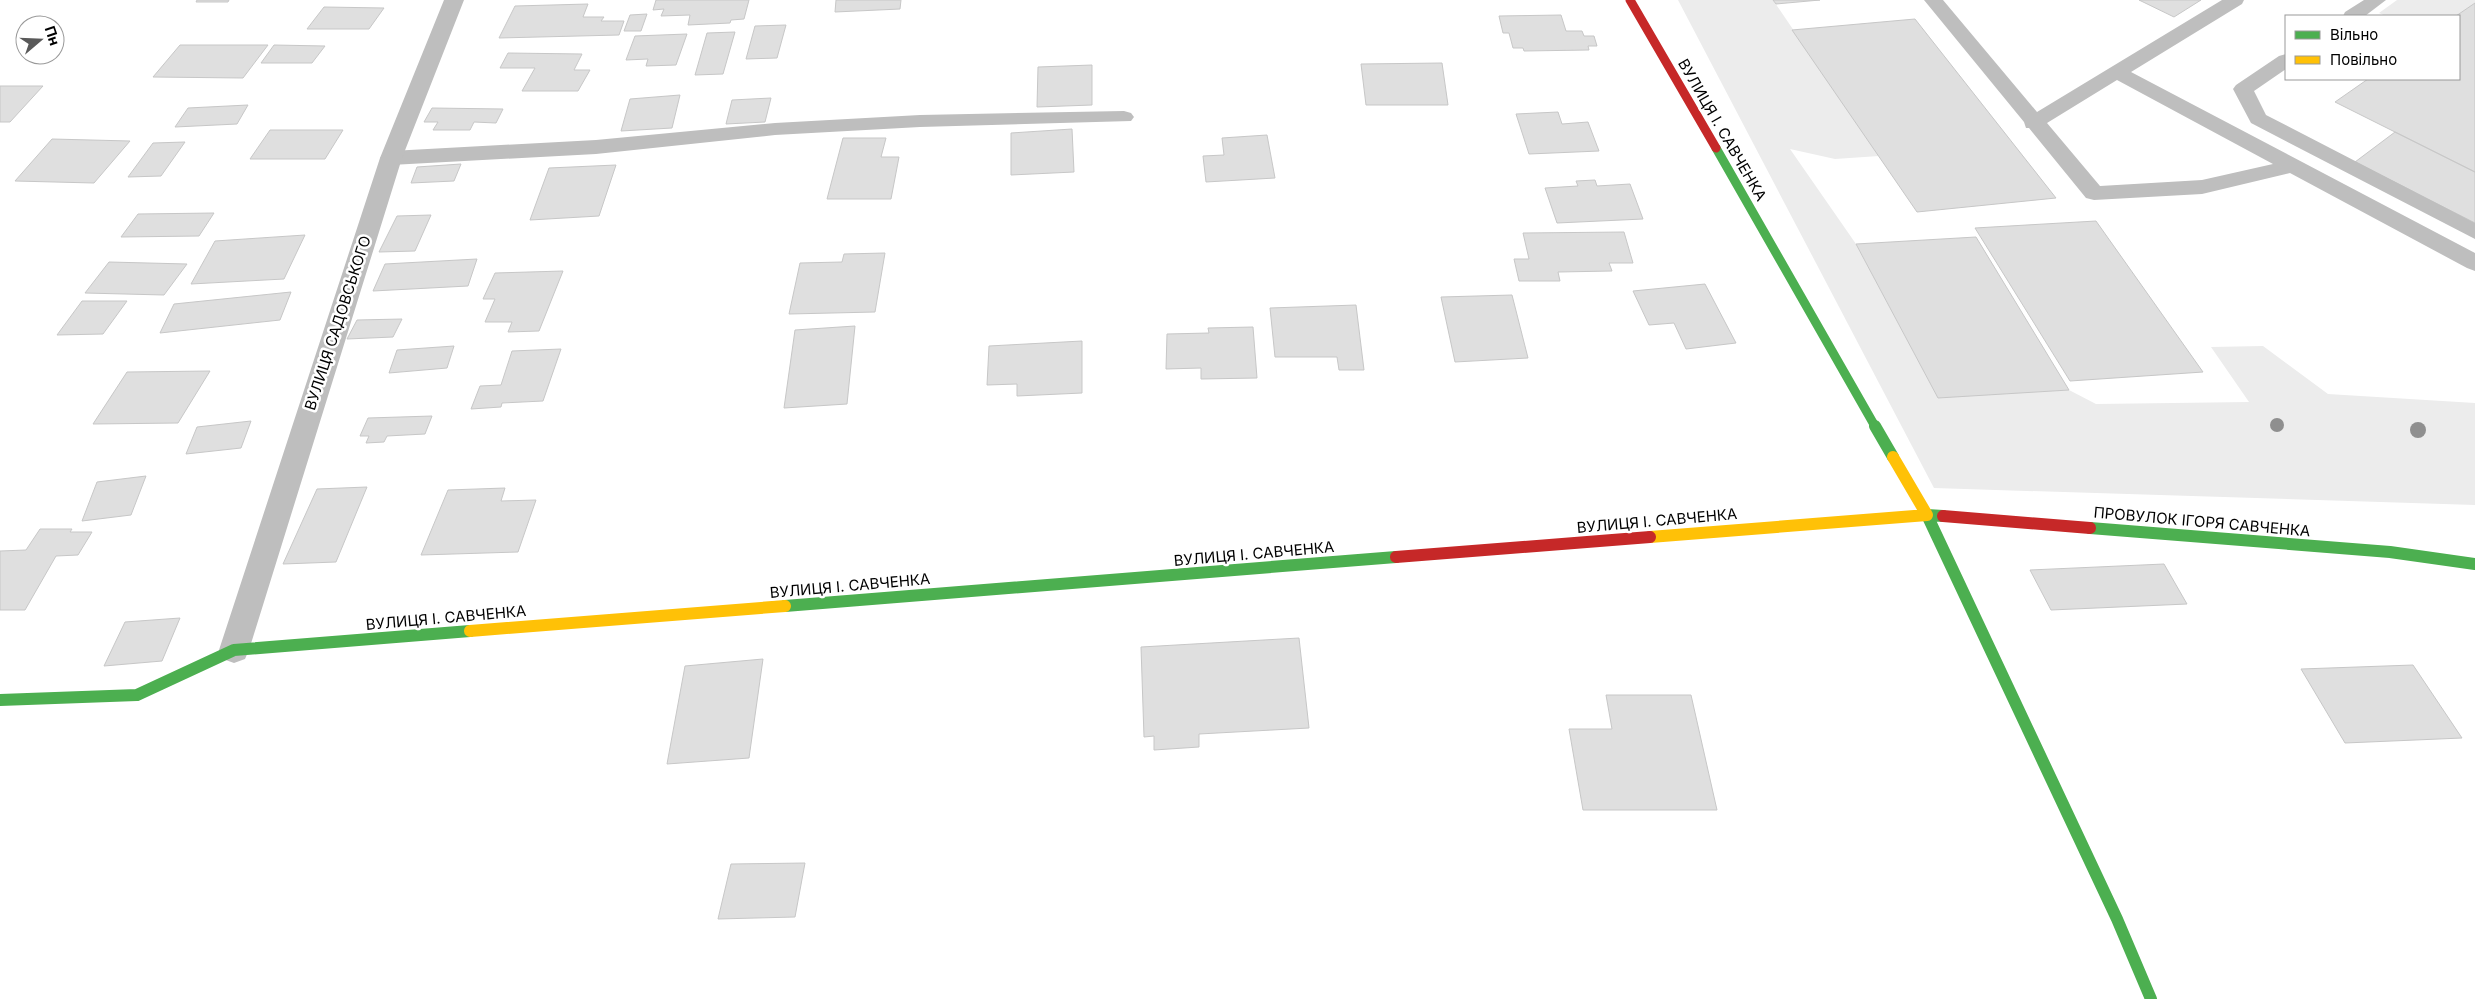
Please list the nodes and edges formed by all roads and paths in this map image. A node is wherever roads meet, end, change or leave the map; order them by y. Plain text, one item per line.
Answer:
1 (454, 0) edge
2 (462, 0) edge
3 (1630, 0) edge
4 (1934, 0) edge
5 (2235, 0) edge
6 (2376, 0) edge
7 (2354, 15) edge
8 (2285, 61) edge
9 (2117, 72) junction
10 (1124, 117) dead end
11 (2033, 123) junction
12 (392, 158) junction
13 (2293, 166) junction
14 (2475, 232) edge
15 (2475, 263) edge
16 (1927, 515) junction
17 (2475, 564) edge
18 (234, 650) junction
19 (0, 700) edge
20 (2151, 999) edge

1 - 2 lane
1 - 12 street, ВУЛИЦЯ САДОВСЬКОГО
3 - 16 street, ВУЛИЦЯ І. САВЧЕНКА
4 - 11 lane
5 - 9 lane
6 - 7 lane
8 - 14 lane
9 - 11 lane
9 - 13 lane
10 - 12 lane
11 - 13 lane
12 - 18 street, ВУЛИЦЯ САДОВСЬКОГО
13 - 15 lane
16 - 17 street, ПРОВУЛОК ІГОРЯ САВЧЕНКА
16 - 18 street, ВУЛИЦЯ І. САВЧЕНКА
16 - 20 street
18 - 19 street, ВУЛИЦЯ І. САВЧЕНКА

